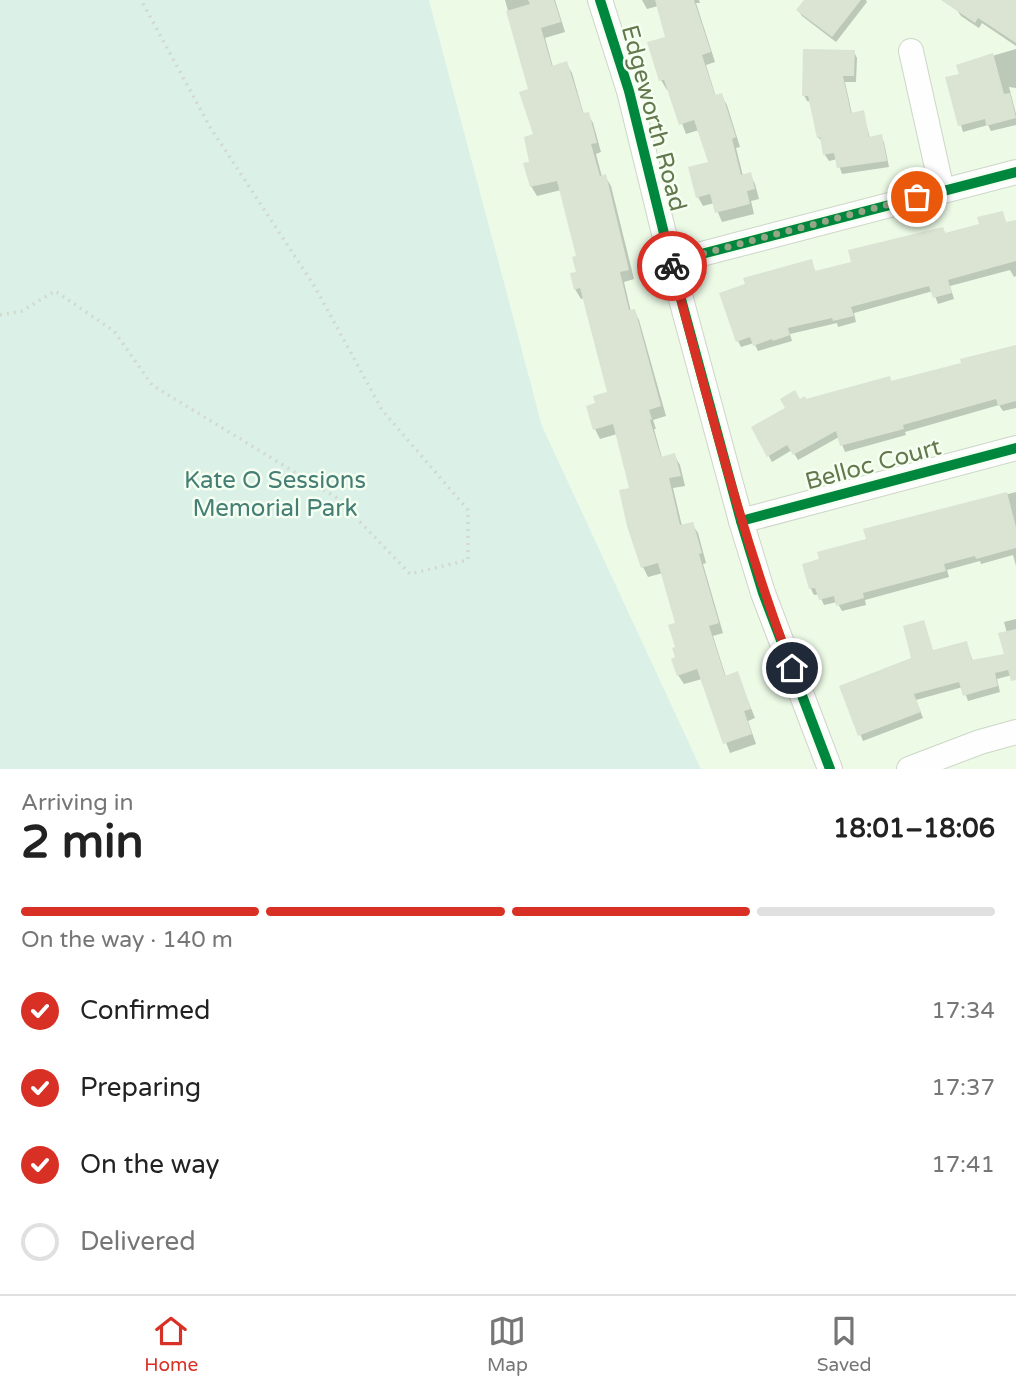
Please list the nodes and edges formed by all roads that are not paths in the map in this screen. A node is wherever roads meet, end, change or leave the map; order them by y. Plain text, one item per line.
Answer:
1 (600, 0) edge
2 (911, 51) dead end
3 (1016, 172) edge
4 (942, 190) junction
5 (671, 262) junction
6 (1016, 448) edge
7 (741, 521) junction
8 (1016, 732) edge
9 (830, 769) edge
10 (909, 769) edge

1 - 5 street, Edgeworth Road
2 - 4 street
3 - 4 street
4 - 5 street
5 - 7 street, Edgeworth Road
6 - 7 street, Belloc Court
7 - 9 street, Edgeworth Road
8 - 10 street

